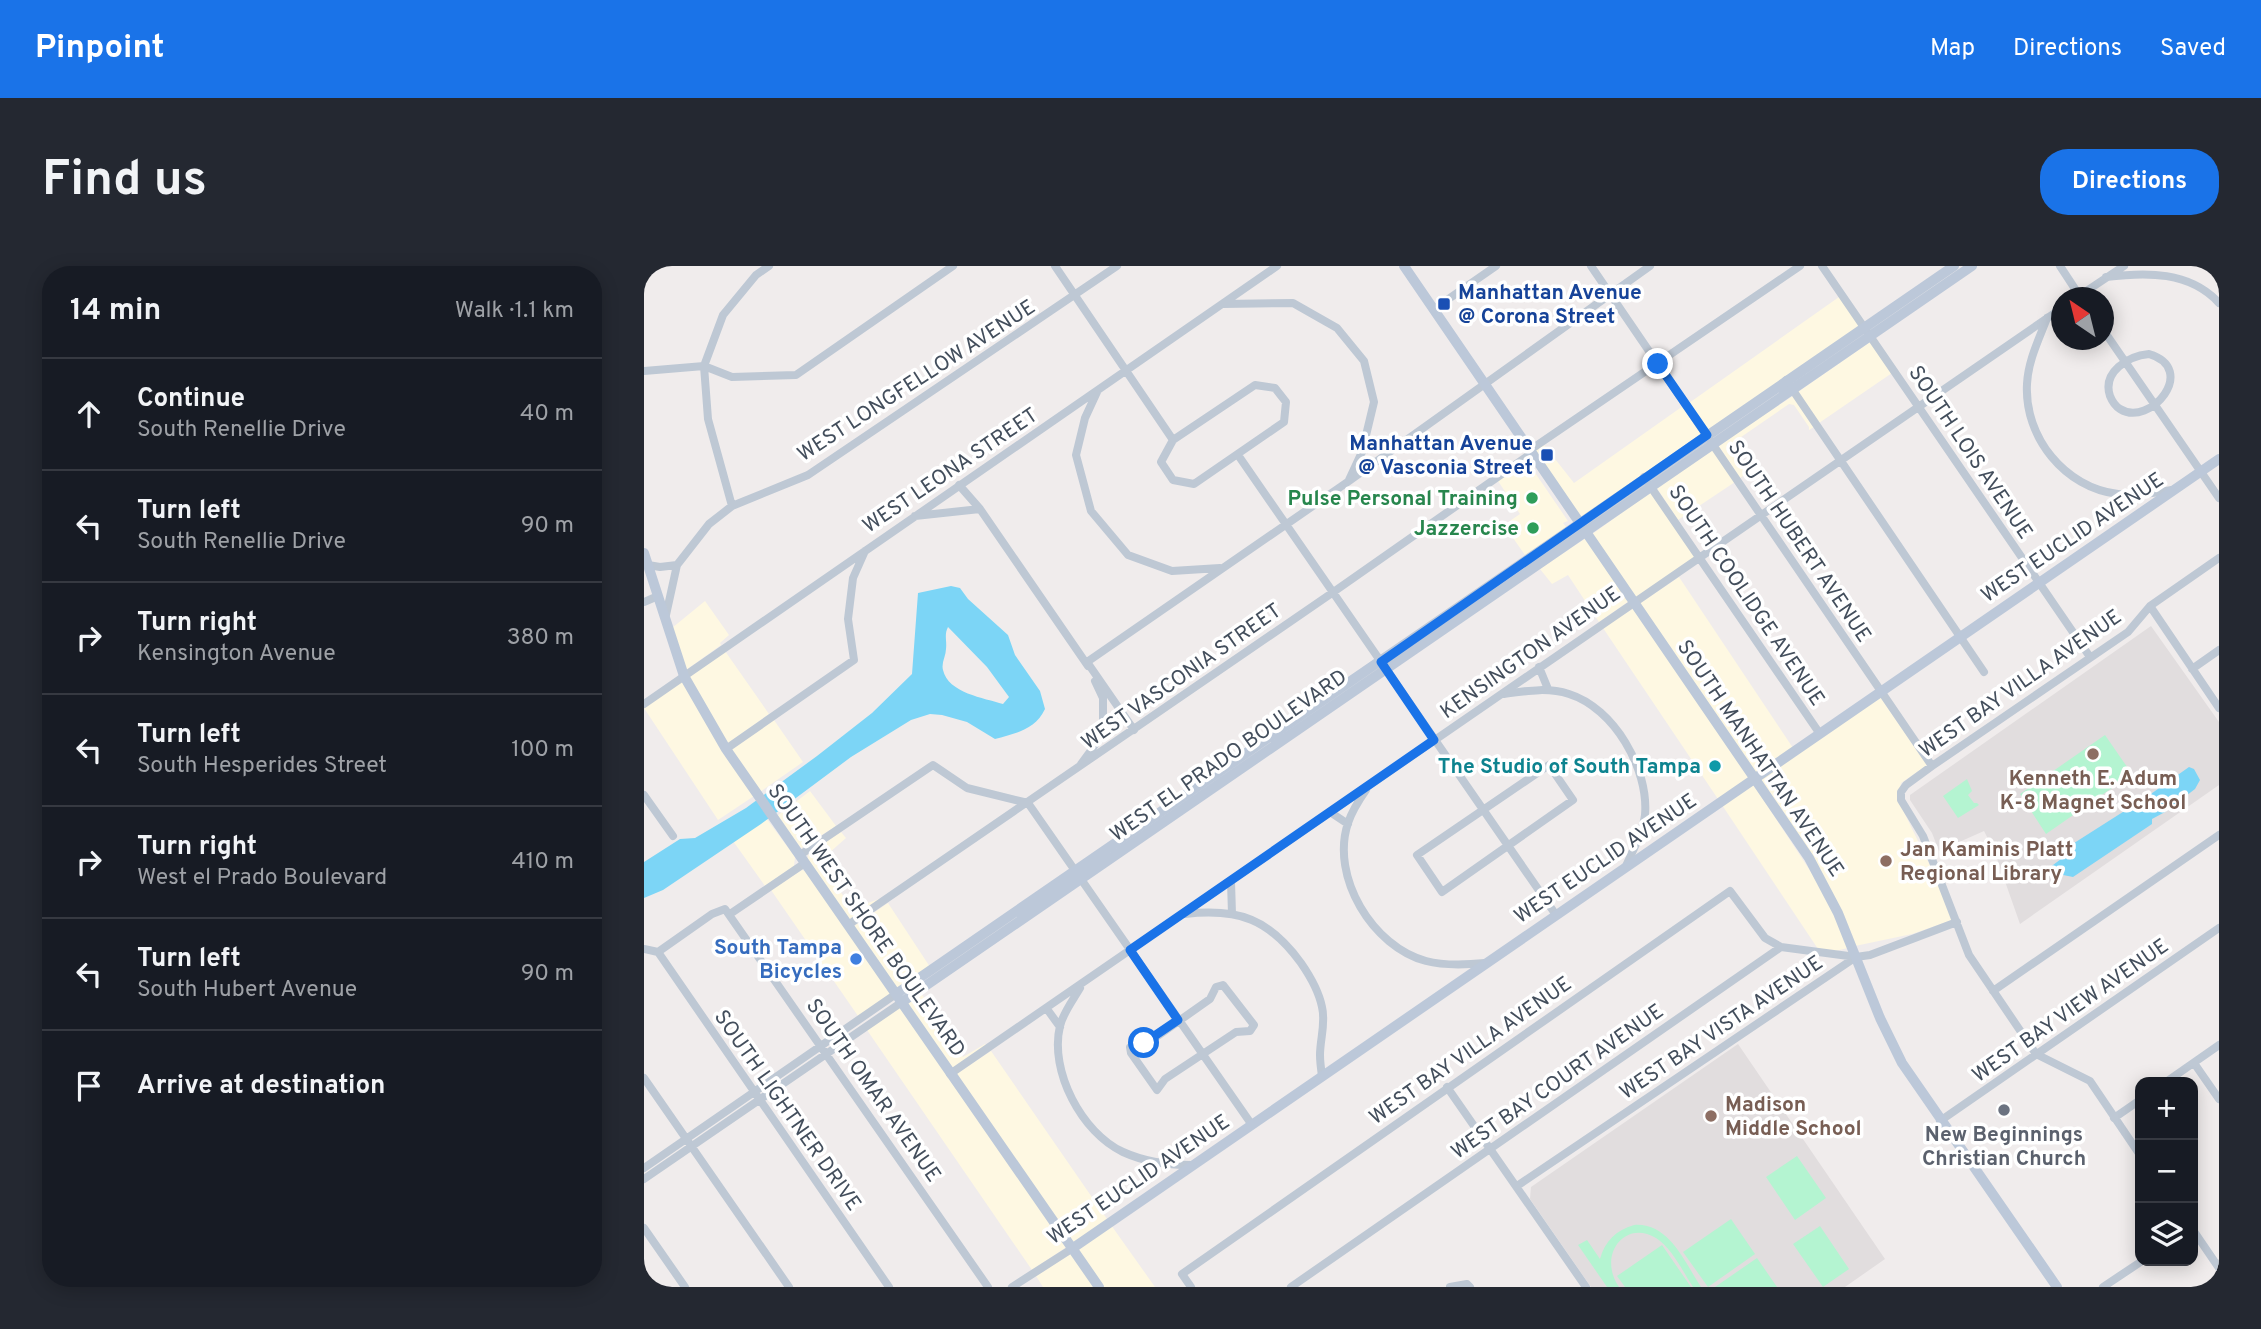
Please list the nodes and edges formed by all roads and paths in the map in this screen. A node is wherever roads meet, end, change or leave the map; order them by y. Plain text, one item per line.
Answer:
1 (649, 266) edge
2 (769, 266) edge
3 (953, 266) edge
4 (1055, 266) edge
5 (1118, 266) edge
6 (1277, 266) edge
7 (1404, 266) edge
8 (1496, 266) edge
9 (1591, 266) edge
10 (1650, 266) edge
11 (1800, 266) edge
12 (1822, 266) edge
13 (1972, 266) edge
14 (2060, 266) edge
15 (2124, 266) edge
16 (1950, 273) edge
17 (644, 275) edge
18 (2106, 277) junction
19 (2073, 287) edge
20 (2092, 287) edge
21 (1610, 294) junction
22 (1075, 296) junction
23 (2219, 303) edge
24 (1223, 304) junction
25 (1434, 309) junction
26 (2051, 315) edge
27 (2047, 318) junction
28 (1868, 332) junction
29 (2114, 346) edge
30 (2124, 362) junction
31 (1658, 364) junction
32 (704, 366) junction
33 (1125, 370) junction
34 (644, 371) edge
35 (1786, 380) junction
36 (1485, 383) junction
37 (1098, 389) junction
38 (1794, 391) junction
39 (2154, 405) junction
40 (1919, 407) junction
41 (1710, 439) junction
42 (1173, 440) junction
43 (1531, 452) junction
44 (1238, 455) junction
45 (2219, 460) edge
46 (1841, 461) junction
47 (2200, 472) junction
48 (1644, 477) junction
49 (1349, 481) junction
50 (959, 485) junction
51 (1652, 487) junction
52 (2175, 490) junction
53 (2219, 498) edge
54 (1611, 500) junction
55 (732, 506) junction
56 (980, 509) junction
57 (1619, 510) junction
58 (1762, 515) junction
59 (912, 516) junction
60 (1579, 523) junction
61 (1285, 525) junction
62 (1586, 534) junction
63 (866, 548) junction
64 (1550, 551) junction
65 (644, 554) edge
66 (1700, 558) junction
67 (2219, 558) edge
68 (648, 565) junction
69 (677, 565) junction
70 (1222, 568) junction
71 (2039, 583) junction
72 (1332, 593) junction
73 (658, 596) junction
74 (644, 602) edge
75 (1634, 602) junction
76 (2150, 606) junction
77 (666, 620) junction
78 (1960, 637) junction
79 (2219, 650) edge
80 (2090, 657) junction
81 (1087, 662) junction
82 (1383, 666) junction
83 (1539, 667) junction
84 (2192, 669) junction
85 (1984, 672) dead end
86 (684, 676) junction
87 (1548, 690) junction
88 (1881, 692) junction
89 (1501, 694) junction
90 (644, 704) edge
91 (2219, 708) edge
92 (1134, 730) junction
93 (1820, 734) junction
94 (1434, 740) junction
95 (726, 749) junction
96 (1932, 766) junction
97 (1077, 769) junction
98 (1754, 779) junction
99 (1367, 787) junction
100 (644, 795) edge
101 (1028, 803) junction
102 (1483, 810) junction
103 (1330, 812) junction
104 (1348, 824) junction
105 (2219, 835) edge
106 (673, 836) dead end
107 (1508, 845) junction
108 (802, 859) junction
109 (1626, 866) junction
110 (1079, 875) junction
111 (1231, 881) junction
112 (730, 914) junction
113 (1182, 914) junction
114 (1232, 914) junction
115 (1556, 915) junction
116 (1957, 922) junction
117 (848, 926) junction
118 (2219, 928) edge
119 (1781, 947) junction
120 (644, 949) edge
121 (1130, 950) junction
122 (658, 952) junction
123 (1856, 957) junction
124 (1485, 963) junction
125 (1083, 983) junction
126 (1993, 991) junction
127 (899, 998) junction
128 (1047, 1009) junction
129 (1178, 1020) junction
130 (1059, 1027) junction
131 (2219, 1045) edge
132 (825, 1049) junction
133 (2036, 1054) junction
134 (1203, 1055) junction
135 (2194, 1063) junction
136 (950, 1074) junction
137 (1322, 1076) junction
138 (2173, 1077) edge
139 (644, 1078) edge
140 (1447, 1087) junction
141 (757, 1096) junction
142 (2219, 1099) edge
143 (2135, 1103) edge
144 (2114, 1118) junction
145 (1940, 1121) junction
146 (1252, 1125) junction
147 (689, 1143) junction
148 (1490, 1148) junction
149 (2135, 1149) edge
150 (1191, 1165) junction
151 (644, 1168) edge
152 (644, 1179) edge
153 (1517, 1186) junction
154 (644, 1227) edge
155 (2198, 1237) edge
156 (1073, 1248) junction
157 (2135, 1266) edge
158 (2219, 1268) edge
159 (1469, 1285) edge
160 (685, 1287) edge
161 (789, 1287) edge
162 (889, 1287) edge
163 (988, 1287) edge
164 (1012, 1287) edge
165 (1099, 1287) edge
166 (1191, 1287) edge
167 (1290, 1287) edge
168 (1450, 1287) edge
169 (1586, 1287) edge
170 (2057, 1287) edge
171 (2103, 1287) edge

1 - 17 street
2 - 32 street
3 - 32 street
4 - 22 street
5 - 22 street, WEST LONGFELLOW AVENUE
6 - 24 street, WEST LEONA STREET
7 - 25 street, SOUTH MANHATTAN AVENUE
8 - 25 street
9 - 21 street, SOUTH HUBERT AVENUE
10 - 21 street
11 - 31 street, WEST VASCONIA STREET
12 - 28 street, SOUTH LOIS AVENUE
13 - 16 street, WEST EL PRADO BOULEVARD
14 - 19 street
15 - 18 street
16 - 28 street, WEST EL PRADO BOULEVARD
18 - 20 street
18 - 23 street
21 - 31 street, SOUTH HUBERT AVENUE
21 - 36 street
22 - 33 street
22 - 55 street, WEST LONGFELLOW AVENUE
24 - 33 street, WEST LEONA STREET
24 - 49 street
25 - 36 street, SOUTH MANHATTAN AVENUE
26 - 27 street, KENSINGTON AVENUE
27 - 40 street, KENSINGTON AVENUE
27 - 52 street
28 - 35 street, WEST EL PRADO BOULEVARD
28 - 38 street, WEST EL PRADO BOULEVARD
28 - 40 street, SOUTH LOIS AVENUE
29 - 30 street
30 - 39 street
30 - 39 street
30 - 39 street
31 - 41 street, SOUTH HUBERT AVENUE
31 - 43 street, WEST VASCONIA STREET
32 - 34 street
32 - 55 street
33 - 37 street, WEST LEONA STREET
33 - 42 street
35 - 38 street
35 - 41 street, WEST EL PRADO BOULEVARD
36 - 43 street, SOUTH MANHATTAN AVENUE
36 - 49 street
37 - 50 street, WEST LEONA STREET
37 - 70 street
38 - 41 street, WEST EL PRADO BOULEVARD
38 - 46 street
39 - 47 street
40 - 46 street, KENSINGTON AVENUE
40 - 71 street, SOUTH LOIS AVENUE
41 - 48 street, WEST EL PRADO BOULEVARD
41 - 51 street, WEST EL PRADO BOULEVARD
41 - 58 street, SOUTH HUBERT AVENUE
42 - 44 street
42 - 44 street
43 - 60 street, SOUTH MANHATTAN AVENUE
43 - 72 street, WEST VASCONIA STREET
44 - 61 street
45 - 47 street, WEST EUCLID AVENUE
46 - 58 street, KENSINGTON AVENUE
46 - 78 street
47 - 52 street, WEST EUCLID AVENUE
47 - 53 street
48 - 51 street, SOUTH COOLIDGE AVENUE
48 - 54 street, WEST EL PRADO BOULEVARD
49 - 61 street
50 - 56 street
50 - 59 street, WEST LEONA STREET
51 - 57 street, WEST EL PRADO BOULEVARD
51 - 66 street, SOUTH COOLIDGE AVENUE
52 - 71 street, WEST EUCLID AVENUE
54 - 57 street
54 - 60 street, WEST EL PRADO BOULEVARD
55 - 69 street, WEST LONGFELLOW AVENUE
56 - 59 street
56 - 81 street
57 - 62 street, WEST EL PRADO BOULEVARD
58 - 66 street, KENSINGTON AVENUE
58 - 88 street, SOUTH HUBERT AVENUE
59 - 63 street, WEST LEONA STREET
60 - 62 street, SOUTH MANHATTAN AVENUE
60 - 64 street, WEST EL PRADO BOULEVARD
61 - 70 street
61 - 72 street
62 - 64 street, WEST EL PRADO BOULEVARD
62 - 75 street, SOUTH MANHATTAN AVENUE
63 - 86 street, WEST LEONA STREET
63 - 95 street
64 - 82 street, WEST EL PRADO BOULEVARD
65 - 68 street, SOUTH WEST SHORE BOULEVARD
66 - 75 street, KENSINGTON AVENUE
66 - 93 street, SOUTH COOLIDGE AVENUE
67 - 76 street, WEST BAY VILLA AVENUE
68 - 69 street
68 - 73 street, SOUTH WEST SHORE BOULEVARD
69 - 77 street, WEST LONGFELLOW AVENUE
70 - 81 street
71 - 78 street, WEST EUCLID AVENUE
71 - 80 street, SOUTH LOIS AVENUE
72 - 82 street
72 - 92 street, WEST VASCONIA STREET
73 - 74 street
73 - 77 street, SOUTH WEST SHORE BOULEVARD
75 - 83 street, KENSINGTON AVENUE
75 - 98 street, SOUTH MANHATTAN AVENUE
76 - 80 street, WEST BAY VILLA AVENUE
76 - 84 street
77 - 86 street, SOUTH WEST SHORE BOULEVARD
78 - 85 street
78 - 88 street, WEST EUCLID AVENUE
79 - 84 street
80 - 96 street, WEST BAY VILLA AVENUE
81 - 92 street
81 - 97 street
82 - 94 street
82 - 110 street, WEST EL PRADO BOULEVARD
83 - 87 street
83 - 89 street, KENSINGTON AVENUE
84 - 91 street
86 - 90 street, WEST LEONA STREET
86 - 95 street, SOUTH WEST SHORE BOULEVARD
87 - 89 street
87 - 109 street
88 - 93 street, WEST EUCLID AVENUE
88 - 96 street, SOUTH HUBERT AVENUE
89 - 94 street, KENSINGTON AVENUE
92 - 97 street, WEST VASCONIA STREET
93 - 98 street, WEST EUCLID AVENUE
94 - 99 street, KENSINGTON AVENUE
94 - 102 street
95 - 108 street, SOUTH WEST SHORE BOULEVARD
96 - 116 street, WEST BAY VILLA AVENUE
97 - 101 street, WEST VASCONIA STREET
98 - 109 street, WEST EUCLID AVENUE
98 - 123 street, SOUTH MANHATTAN AVENUE
99 - 103 street, KENSINGTON AVENUE
99 - 104 street
100 - 106 street
101 - 108 street
101 - 110 street
101 - 117 street, WEST VASCONIA STREET
102 - 107 street
102 - 107 street
102 - 107 street
103 - 104 street
103 - 111 street, KENSINGTON AVENUE
104 - 124 street
105 - 126 street
107 - 115 street
108 - 112 street
108 - 117 street, SOUTH WEST SHORE BOULEVARD
109 - 115 street, WEST EUCLID AVENUE
110 - 121 street
110 - 127 street, WEST EL PRADO BOULEVARD
111 - 113 street, KENSINGTON AVENUE
111 - 114 street
112 - 122 street
112 - 132 street, SOUTH OMAR AVENUE
113 - 114 street
113 - 121 street, KENSINGTON AVENUE
114 - 137 street
115 - 124 street, WEST EUCLID AVENUE
116 - 123 street, WEST BAY VISTA AVENUE
116 - 126 street
117 - 127 street, SOUTH WEST SHORE BOULEVARD
118 - 133 street, WEST BAY VIEW AVENUE
119 - 123 street
119 - 140 street, WEST BAY VILLA AVENUE
119 - 148 street, WEST BAY COURT AVENUE
120 - 122 street
121 - 125 street, KENSINGTON AVENUE
121 - 129 street
122 - 141 street, SOUTH LIGHTNER DRIVE
123 - 145 street, SOUTH MANHATTAN AVENUE
123 - 153 street, WEST BAY VISTA AVENUE
124 - 137 street, WEST EUCLID AVENUE
125 - 128 street, KENSINGTON AVENUE
125 - 130 street
126 - 133 street
127 - 132 street, WEST EL PRADO BOULEVARD
127 - 136 street, SOUTH WEST SHORE BOULEVARD
128 - 130 street
128 - 136 street, KENSINGTON AVENUE
129 - 134 street
129 - 134 street
129 - 134 street
130 - 150 street
131 - 135 street
132 - 141 street, WEST EL PRADO BOULEVARD
132 - 163 street, SOUTH OMAR AVENUE
133 - 144 street
133 - 145 street, WEST BAY VIEW AVENUE
134 - 146 street
135 - 138 street
135 - 142 street
136 - 156 street, SOUTH WEST SHORE BOULEVARD
137 - 146 street, WEST EUCLID AVENUE
139 - 147 street
140 - 148 street
140 - 166 street, WEST BAY VILLA AVENUE
141 - 147 street, WEST EL PRADO BOULEVARD
141 - 162 street, SOUTH LIGHTNER DRIVE
143 - 144 street
144 - 149 street
145 - 170 street, SOUTH MANHATTAN AVENUE
146 - 150 street, WEST EUCLID AVENUE
147 - 151 street, WEST EL PRADO BOULEVARD
147 - 152 street, WEST EL PRADO BOULEVARD
147 - 161 street
148 - 153 street
148 - 167 street, WEST BAY COURT AVENUE
150 - 156 street, WEST EUCLID AVENUE
153 - 169 street
154 - 160 street
155 - 158 street
156 - 164 street, WEST EUCLID AVENUE
156 - 165 street, SOUTH WEST SHORE BOULEVARD
157 - 171 street
159 - 168 street

